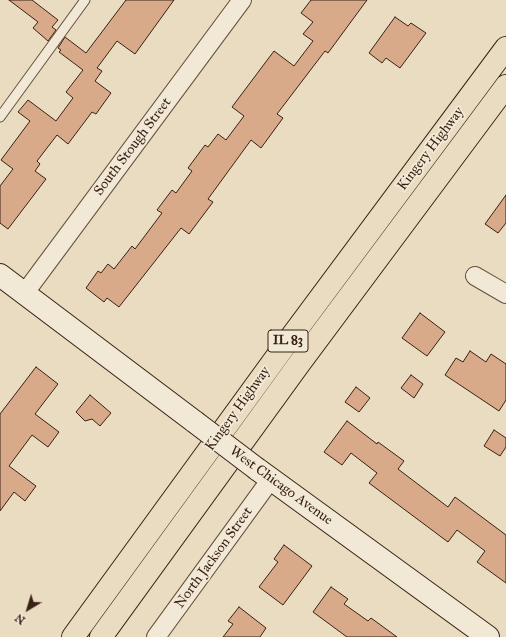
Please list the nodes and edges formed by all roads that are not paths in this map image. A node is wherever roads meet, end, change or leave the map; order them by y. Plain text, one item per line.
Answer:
1 (85, 0) edge
2 (242, 0) edge
3 (506, 48) edge
4 (506, 86) edge
5 (0, 117) edge
6 (0, 275) edge
7 (475, 276) dead end
8 (24, 294) junction
9 (506, 294) edge
10 (264, 474) junction
11 (73, 637) edge
12 (101, 637) edge
13 (156, 637) edge
14 (488, 637) edge

1 - 5 lane
2 - 8 street, South Stough Street
3 - 11 highway, Kingery Highway / IL 83
4 - 12 highway, Kingery Highway / IL 83
6 - 8 main road, West Chicago Avenue
7 - 9 street
8 - 10 main road, West Chicago Avenue, bridge
10 - 13 street, North Jackson Street
10 - 14 main road, West Chicago Avenue

